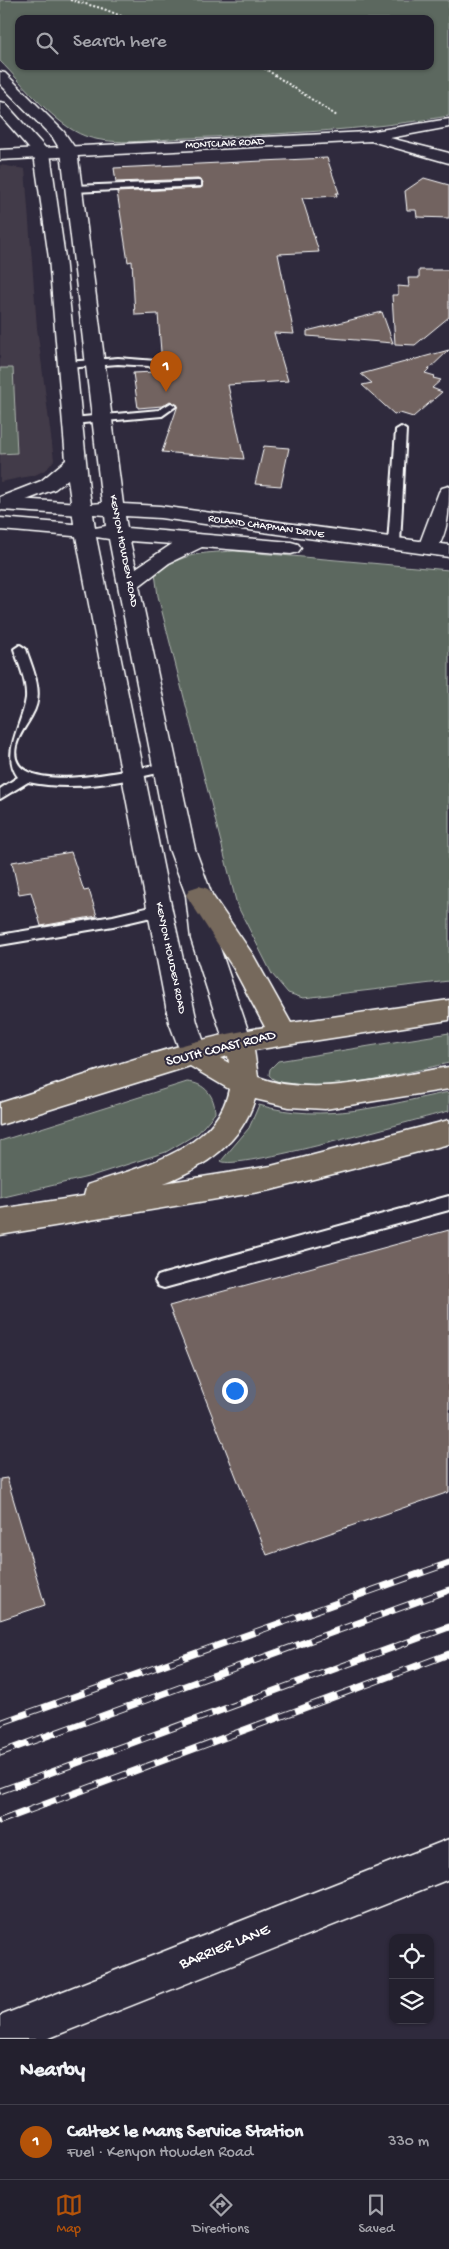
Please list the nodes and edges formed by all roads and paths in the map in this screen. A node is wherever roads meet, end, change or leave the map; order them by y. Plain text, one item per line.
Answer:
1 (70, 0) edge
2 (119, 15) edge
3 (267, 70) edge
4 (0, 76) edge
5 (0, 106) edge
6 (447, 123) edge
7 (368, 137) junction
8 (69, 152) junction
9 (42, 153) junction
10 (0, 155) edge
11 (449, 157) edge
12 (198, 184) dead end
13 (74, 189) junction
14 (82, 257) junction
15 (57, 258) junction
16 (90, 324) junction
17 (62, 325) junction
18 (95, 363) junction
19 (67, 365) junction
20 (163, 372) dead end
21 (171, 406) dead end
22 (102, 418) junction
23 (72, 420) junction
24 (400, 430) dead end
25 (76, 462) junction
26 (449, 492) edge
27 (0, 510) edge
28 (114, 510) junction
29 (84, 520) junction
30 (118, 533) junction
31 (203, 540) junction
32 (394, 544) junction
33 (428, 548) junction
34 (449, 551) edge
35 (449, 563) edge
36 (130, 583) junction
37 (20, 649) dead end
38 (164, 767) junction
39 (131, 772) junction
40 (25, 778) junction
41 (0, 795) edge
42 (199, 895) junction
43 (159, 910) junction
44 (0, 940) edge
45 (449, 1010) edge
46 (282, 1034) junction
47 (238, 1042) junction
48 (194, 1054) junction
49 (449, 1078) edge
50 (246, 1086) junction
51 (0, 1114) edge
52 (449, 1132) edge
53 (449, 1203) edge
54 (38, 1215) junction
55 (0, 1222) edge
56 (164, 1281) dead end
57 (449, 1859) edge
58 (0, 2037) edge

1 - 2 path
3 - 7 path
4 - 8 street, KENYON HOWDEN ROAD
5 - 9 street
6 - 7 street, MONTCLAIR ROAD
6 - 11 street
7 - 8 street, MONTCLAIR ROAD
7 - 11 street
8 - 9 street, MONTCLAIR ROAD
8 - 13 street, KENYON HOWDEN ROAD
9 - 10 street, MONTCLAIR ROAD
9 - 15 street, KENYON HOWDEN ROAD
12 - 13 lane
13 - 14 street, KENYON HOWDEN ROAD
14 - 15 street
14 - 16 street, KENYON HOWDEN ROAD
15 - 17 street, KENYON HOWDEN ROAD
16 - 17 street
16 - 18 street, KENYON HOWDEN ROAD
17 - 19 street, KENYON HOWDEN ROAD
18 - 19 lane
18 - 20 lane
18 - 22 street, KENYON HOWDEN ROAD
19 - 23 street, KENYON HOWDEN ROAD
21 - 22 lane
22 - 23 lane
22 - 28 street, KENYON HOWDEN ROAD
23 - 25 street, KENYON HOWDEN ROAD
24 - 32 lane
25 - 27 street
25 - 29 street, KENYON HOWDEN ROAD
26 - 33 street
27 - 29 street
28 - 29 street, ROLAND CHAPMAN DRIVE
28 - 30 street, KENYON HOWDEN ROAD
28 - 32 street, ROLAND CHAPMAN DRIVE
29 - 30 street, ROLAND CHAPMAN DRIVE
29 - 39 street, KENYON HOWDEN ROAD
30 - 31 street, ROLAND CHAPMAN DRIVE
30 - 36 street, KENYON HOWDEN ROAD
31 - 35 street, ROLAND CHAPMAN DRIVE
31 - 36 street
32 - 33 street, ROLAND CHAPMAN DRIVE
33 - 34 street, ROLAND CHAPMAN DRIVE
36 - 38 street, KENYON HOWDEN ROAD
37 - 40 lane
38 - 39 lane
38 - 42 street, KENYON HOWDEN ROAD
39 - 40 lane
39 - 43 street, KENYON HOWDEN ROAD
40 - 41 lane
42 - 46 highway
42 - 47 street, KENYON HOWDEN ROAD
43 - 44 lane
43 - 48 street, KENYON HOWDEN ROAD
45 - 46 highway, SOUTH COAST ROAD
46 - 47 highway, SOUTH COAST ROAD
47 - 48 highway, SOUTH COAST ROAD
47 - 50 highway
48 - 50 highway
48 - 51 highway, SOUTH COAST ROAD
49 - 50 highway
50 - 54 highway
52 - 54 highway
53 - 56 lane
54 - 55 highway
57 - 58 street, BARRIER LANE

